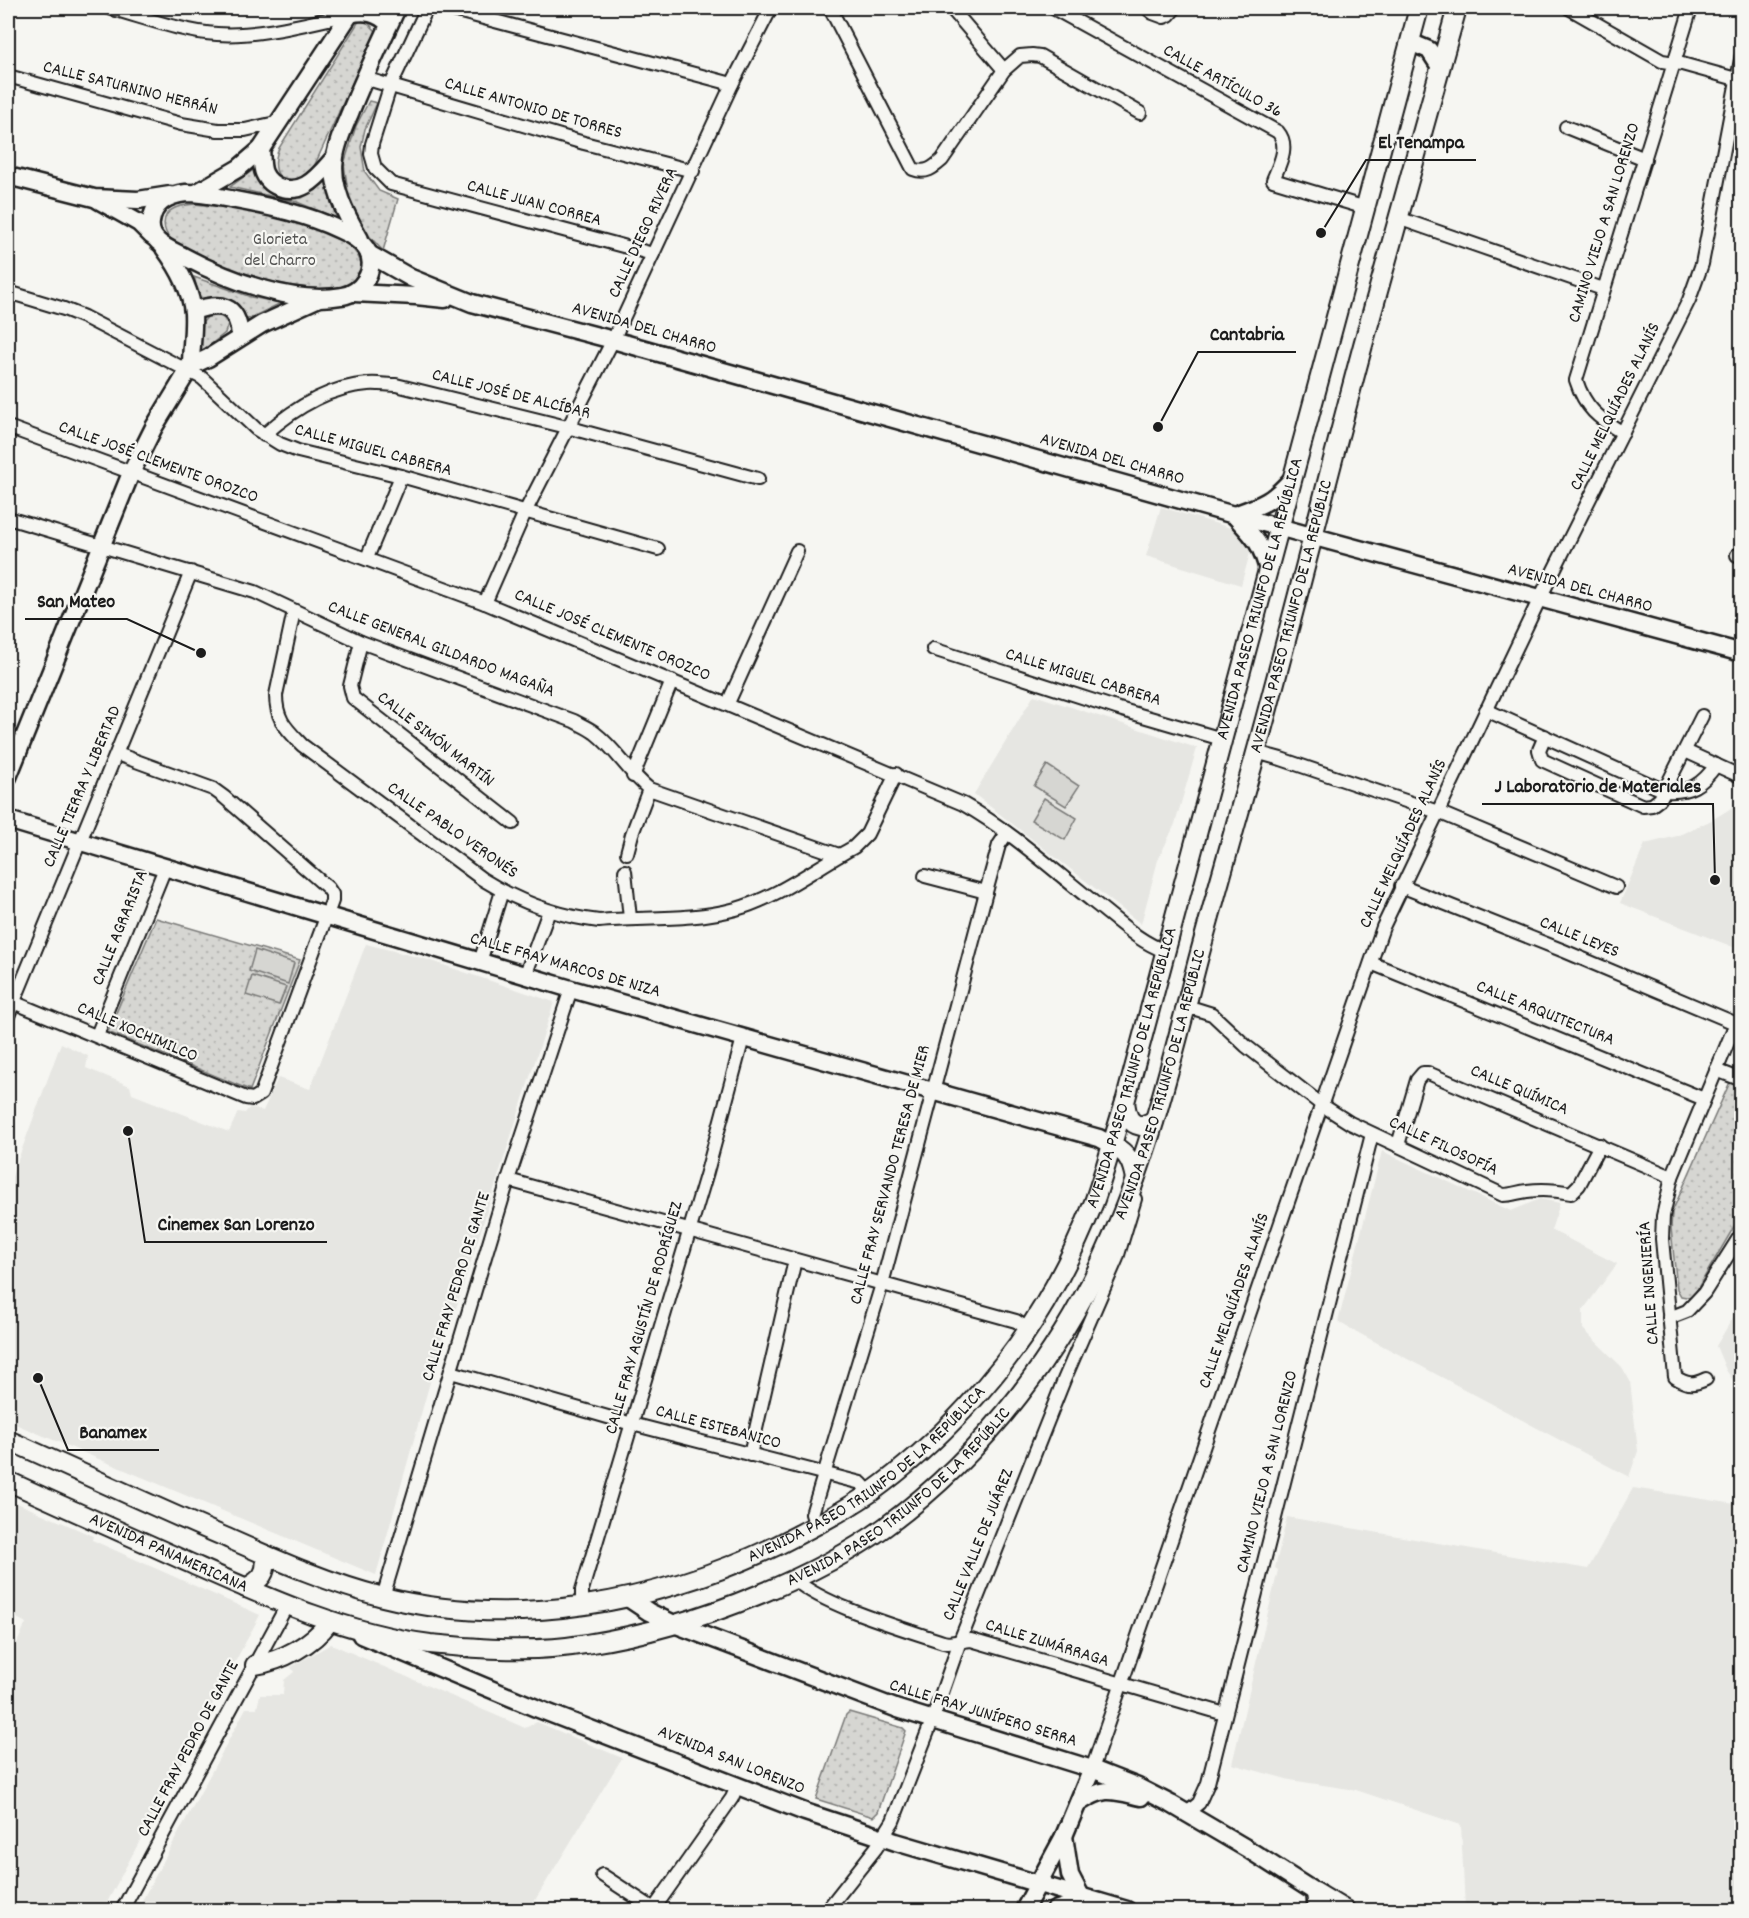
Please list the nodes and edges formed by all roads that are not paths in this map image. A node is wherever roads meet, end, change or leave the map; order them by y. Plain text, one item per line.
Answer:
1 (109, 8) edge
2 (397, 8) edge
3 (427, 8) edge
4 (446, 8) edge
5 (771, 8) edge
6 (830, 8) edge
7 (952, 8) edge
8 (1053, 8) edge
9 (1147, 8) edge
10 (1175, 8) edge
11 (1419, 8) edge
12 (1457, 8) edge
13 (1569, 8) edge
14 (1691, 8) edge
15 (352, 10) edge
16 (389, 24) junction
17 (1410, 42) junction
18 (1742, 54) edge
19 (1674, 62) junction
20 (1440, 67) junction
21 (1004, 70) junction
22 (8, 76) edge
23 (364, 78) junction
24 (1736, 79) junction
25 (732, 84) junction
26 (390, 87) junction
27 (1737, 102) edge
28 (1140, 113) dead end
29 (280, 122) junction
30 (1566, 127) dead end
31 (261, 149) junction
32 (334, 158) junction
33 (1645, 159) junction
34 (693, 171) junction
35 (8, 176) edge
36 (196, 193) junction
37 (170, 195) junction
38 (94, 198) junction
39 (1366, 208) junction
40 (1398, 218) junction
41 (157, 240) junction
42 (366, 250) junction
43 (653, 254) junction
44 (1603, 289) junction
45 (8, 292) edge
46 (354, 293) junction
47 (319, 298) junction
48 (472, 303) junction
49 (193, 311) junction
50 (240, 337) junction
51 (613, 340) junction
52 (190, 368) junction
53 (8, 427) edge
54 (567, 427) junction
55 (1623, 433) junction
56 (264, 435) junction
57 (131, 473) junction
58 (401, 476) junction
59 (1293, 478) junction
60 (758, 479) dead end
61 (525, 512) junction
62 (1234, 515) junction
63 (8, 521) edge
64 (1279, 527) junction
65 (1314, 536) junction
66 (99, 547) junction
67 (658, 549) dead end
68 (796, 551) dead end
69 (367, 558) junction
70 (1268, 570) junction
71 (191, 572) junction
72 (1540, 598) junction
73 (485, 603) junction
74 (294, 611) junction
75 (361, 642) junction
76 (933, 649) dead end
77 (1742, 653) edge
78 (672, 681) junction
79 (728, 703) junction
80 (1486, 710) junction
81 (1702, 716) dead end
82 (1545, 736) junction
83 (1222, 739) junction
84 (1685, 751) junction
85 (1256, 753) junction
86 (117, 754) junction
87 (1716, 765) junction
88 (896, 774) junction
89 (633, 776) junction
90 (8, 777) edge
91 (1742, 777) edge
92 (649, 789) junction
93 (1665, 791) junction
94 (1438, 812) junction
95 (8, 820) edge
96 (513, 823) dead end
97 (1007, 833) junction
98 (79, 841) junction
99 (627, 854) dead end
100 (839, 855) junction
101 (165, 868) junction
102 (625, 871) dead end
103 (925, 876) dead end
104 (1401, 886) junction
105 (1616, 887) dead end
106 (502, 891) junction
107 (986, 892) junction
108 (549, 911) junction
109 (326, 916) junction
110 (630, 918) junction
111 (1166, 951) junction
112 (480, 962) junction
113 (1371, 963) junction
114 (525, 976) junction
115 (571, 989) junction
116 (13, 1002) junction
117 (1185, 1010) junction
118 (8, 1016) edge
119 (1739, 1025) edge
120 (97, 1035) junction
121 (743, 1038) junction
122 (1716, 1070) junction
123 (1742, 1080) edge
124 (932, 1090) junction
125 (1704, 1099) junction
126 (1125, 1102) junction
127 (1322, 1105) junction
128 (1154, 1121) junction
129 (1372, 1134) junction
130 (1112, 1144) junction
131 (1398, 1145) junction
132 (1600, 1145) junction
133 (1672, 1177) junction
134 (1135, 1179) junction
135 (508, 1180) junction
136 (690, 1230) junction
137 (1742, 1233) edge
138 (795, 1260) junction
139 (882, 1284) junction
140 (1669, 1318) junction
141 (1028, 1329) junction
142 (451, 1372) junction
143 (1706, 1379) dead end
144 (632, 1424) junction
145 (8, 1440) edge
146 (750, 1455) junction
147 (824, 1475) junction
148 (8, 1481) edge
149 (870, 1493) junction
150 (816, 1527) junction
151 (265, 1555) junction
152 (313, 1574) joint
153 (795, 1580) junction
154 (246, 1588) junction
155 (383, 1597) junction
156 (628, 1598) junction
157 (287, 1605) junction
158 (582, 1606) junction
159 (329, 1622) junction
160 (674, 1624) junction
161 (960, 1641) junction
162 (255, 1665) junction
163 (1120, 1684) junction
164 (1226, 1714) junction
165 (932, 1721) junction
166 (1092, 1768) junction
167 (737, 1786) junction
168 (1079, 1803) junction
169 (1171, 1804) junction
170 (1187, 1813) junction
171 (1064, 1836) junction
172 (884, 1838) junction
173 (602, 1875) dead end
174 (1038, 1884) junction
175 (1084, 1898) junction
176 (1316, 1901) edge
177 (653, 1910) edge
178 (122, 1911) edge
179 (826, 1911) edge
180 (1024, 1911) edge
181 (1055, 1911) edge
182 (1127, 1911) edge
183 (1345, 1911) edge

1 - 15 street
2 - 16 street
3 - 26 street, CALLE JUAN CORREA
4 - 25 street
5 - 25 street, CALLE DIEGO RIVERA
6 - 21 street
7 - 21 street
8 - 39 street, CALLE ARTÍCULO 36
9 - 10 street
11 - 17 main road, AVENIDA PASEO TRIUNFO DE LA REPÚBLICA
12 - 20 main road, AVENIDA PASEO TRIUNFO DE LA REPÚBLIC
13 - 19 street
14 - 19 street, CAMINO VIEJO A SAN LORENZO
15 - 16 street
15 - 29 street
16 - 23 street
17 - 20 street
17 - 39 main road, AVENIDA PASEO TRIUNFO DE LA REPÚBLICA
18 - 24 street, CALLE MELQUÍADES ALANÍS
19 - 24 street
19 - 33 street, CAMINO VIEJO A SAN LORENZO
20 - 40 main road, AVENIDA PASEO TRIUNFO DE LA REPÚBLIC
21 - 28 street
22 - 29 street, CALLE SATURNINO HERRÁN
23 - 26 street, CALLE ANTONIO DE TORRES
23 - 32 street
24 - 27 street, CALLE MELQUÍADES ALANÍS
25 - 34 street, CALLE DIEGO RIVERA
26 - 34 street, CALLE ANTONIO DE TORRES
26 - 43 street, CALLE JUAN CORREA
27 - 55 street, CALLE MELQUÍADES ALANÍS
29 - 31 street
30 - 33 street
31 - 32 street
31 - 36 street
32 - 42 street
33 - 44 street, CAMINO VIEJO A SAN LORENZO
34 - 43 street, CALLE DIEGO RIVERA
35 - 38 street
36 - 37 street
36 - 42 street, AVENIDA DEL CHARRO
37 - 38 street
37 - 41 street
38 - 41 street
39 - 59 main road, AVENIDA PASEO TRIUNFO DE LA REPÚBLICA
40 - 44 street
40 - 65 main road, AVENIDA PASEO TRIUNFO DE LA REPÚBLIC
41 - 47 street
41 - 49 street
42 - 46 street
42 - 48 street, AVENIDA DEL CHARRO
43 - 51 street, CALLE DIEGO RIVERA
44 - 55 street, CAMINO VIEJO A SAN LORENZO
45 - 52 street, CALLE MIGUEL CABRERA
46 - 47 street, AVENIDA DEL CHARRO
46 - 48 street, AVENIDA DEL CHARRO
47 - 50 street
48 - 51 street, AVENIDA DEL CHARRO
49 - 50 street
49 - 52 street
50 - 52 street
51 - 54 street, CALLE DIEGO RIVERA
51 - 62 street, AVENIDA DEL CHARRO
52 - 56 street, CALLE MIGUEL CABRERA
52 - 57 street
53 - 57 street, CALLE JOSÉ CLEMENTE OROZCO
54 - 56 street, CALLE JOSÉ DE ALCÍBAR
54 - 60 street, CALLE JOSÉ DE ALCÍBAR
54 - 61 street, CALLE DIEGO RIVERA
55 - 72 street, CALLE MELQUÍADES ALANÍS
56 - 58 street, CALLE MIGUEL CABRERA
57 - 66 street
57 - 69 street, CALLE JOSÉ CLEMENTE OROZCO
58 - 61 street, CALLE MIGUEL CABRERA
58 - 69 street
59 - 62 street
59 - 64 main road, AVENIDA PASEO TRIUNFO DE LA REPÚBLICA
61 - 67 street, CALLE MIGUEL CABRERA
61 - 73 street, CALLE DIEGO RIVERA
62 - 64 street, AVENIDA DEL CHARRO
62 - 70 street
63 - 66 street, CALLE GENERAL GILDARDO MAGAÑA
64 - 65 street, AVENIDA DEL CHARRO
64 - 70 main road, AVENIDA PASEO TRIUNFO DE LA REPÚBLICA
65 - 72 street, AVENIDA DEL CHARRO
65 - 85 main road, AVENIDA PASEO TRIUNFO DE LA REPÚBLIC
66 - 71 street, CALLE GENERAL GILDARDO MAGAÑA
66 - 90 street
68 - 79 street
69 - 73 street, CALLE JOSÉ CLEMENTE OROZCO
70 - 83 main road, AVENIDA PASEO TRIUNFO DE LA REPÚBLICA
71 - 74 street, CALLE GENERAL GILDARDO MAGAÑA
71 - 86 street, CALLE TIERRA Y LIBERTAD
72 - 77 street, AVENIDA DEL CHARRO
72 - 80 street, CALLE MELQUÍADES ALANÍS
73 - 78 street, CALLE JOSÉ CLEMENTE OROZCO
74 - 75 street, CALLE GENERAL GILDARDO MAGAÑA
74 - 106 street, CALLE PABLO VERONÉS
75 - 89 street, CALLE GENERAL GILDARDO MAGAÑA
75 - 96 street, CALLE SIMÓN MARTÍN
76 - 83 street, CALLE MIGUEL CABRERA
78 - 79 street, CALLE JOSÉ CLEMENTE OROZCO
78 - 89 street
79 - 88 street, CALLE JOSÉ CLEMENTE OROZCO
80 - 82 street
80 - 94 street, CALLE MELQUÍADES ALANÍS
81 - 84 street
82 - 93 street
82 - 93 street
83 - 111 main road, AVENIDA PASEO TRIUNFO DE LA REPÚBLICA
84 - 87 street
84 - 93 street
85 - 94 street
85 - 117 main road, AVENIDA PASEO TRIUNFO DE LA REPÚBLIC
86 - 98 street, CALLE TIERRA Y LIBERTAD
86 - 109 street
87 - 91 street
87 - 93 street
88 - 97 street, CALLE JOSÉ CLEMENTE OROZCO
88 - 100 street, CALLE PABLO VERONÉS
89 - 92 street, CALLE GENERAL GILDARDO MAGAÑA
92 - 99 street
92 - 100 street, CALLE GENERAL GILDARDO MAGAÑA
94 - 104 street, CALLE MELQUÍADES ALANÍS
94 - 105 street
95 - 98 street, CALLE FRAY MARCOS DE NIZA
97 - 107 street, CALLE FRAY SERVANDO TERESA DE MIER
97 - 111 street, CALLE JOSÉ CLEMENTE OROZCO
98 - 101 street, CALLE FRAY MARCOS DE NIZA
98 - 116 street, CALLE TIERRA Y LIBERTAD
100 - 110 street, CALLE PABLO VERONÉS
101 - 109 street, CALLE FRAY MARCOS DE NIZA
101 - 120 street, CALLE AGRARISTA
102 - 110 street
103 - 107 street
104 - 113 street, CALLE MELQUÍADES ALANÍS
104 - 119 street, CALLE LEYES
106 - 108 street, CALLE PABLO VERONÉS
106 - 112 street
107 - 124 street, CALLE FRAY SERVANDO TERESA DE MIER
108 - 110 street, CALLE PABLO VERONÉS
108 - 114 street
109 - 112 street, CALLE FRAY MARCOS DE NIZA
109 - 120 street, CALLE XOCHIMILCO
111 - 126 main road, AVENIDA PASEO TRIUNFO DE LA REPÚBLICA
112 - 114 street, CALLE FRAY MARCOS DE NIZA
113 - 125 street, CALLE ARQUITECTURA
113 - 127 street, CALLE MELQUÍADES ALANÍS
114 - 115 street, CALLE FRAY MARCOS DE NIZA
115 - 121 street, CALLE FRAY MARCOS DE NIZA
115 - 135 street, CALLE FRAY PEDRO DE GANTE
116 - 118 street, CALLE TIERRA Y LIBERTAD
116 - 120 street, CALLE XOCHIMILCO
117 - 127 street
117 - 128 main road, AVENIDA PASEO TRIUNFO DE LA REPÚBLIC
119 - 122 street, CALLE INGENIERÍA
121 - 124 street, CALLE FRAY MARCOS DE NIZA
121 - 136 street, CALLE FRAY AGUSTÍN DE RODRÍGUEZ
122 - 123 street
122 - 125 street, CALLE INGENIERÍA
124 - 130 street, CALLE FRAY MARCOS DE NIZA
124 - 139 street, CALLE FRAY SERVANDO TERESA DE MIER
125 - 133 street, CALLE INGENIERÍA
126 - 128 main road
126 - 130 main road, AVENIDA PASEO TRIUNFO DE LA REPÚBLICA
127 - 129 street, CALLE FILOSOFÍA
127 - 163 street, CALLE MELQUÍADES ALANÍS
128 - 134 main road, AVENIDA PASEO TRIUNFO DE LA REPÚBLIC
129 - 131 street, CALLE FILOSOFÍA
129 - 164 street, CAMINO VIEJO A SAN LORENZO
130 - 134 main road
130 - 141 main road, AVENIDA PASEO TRIUNFO DE LA REPÚBLICA
131 - 132 street, CALLE FILOSOFÍA
131 - 132 street, CALLE QUÍMICA
132 - 133 street, CALLE QUÍMICA
133 - 140 street, CALLE INGENIERÍA
134 - 153 main road, AVENIDA PASEO TRIUNFO DE LA REPÚBLIC
134 - 161 street, CALLE VALLE DE JUÁREZ
135 - 136 street
135 - 142 street, CALLE FRAY PEDRO DE GANTE
136 - 138 street
136 - 144 street, CALLE FRAY AGUSTÍN DE RODRÍGUEZ
137 - 140 street
138 - 139 street
138 - 146 street
139 - 141 street
139 - 147 street, CALLE FRAY SERVANDO TERESA DE MIER
140 - 143 street, CALLE INGENIERÍA
141 - 149 main road, AVENIDA PASEO TRIUNFO DE LA REPÚBLICA
142 - 144 street, CALLE ESTEBANICO
142 - 155 street, CALLE FRAY PEDRO DE GANTE
144 - 146 street, CALLE ESTEBANICO
144 - 158 street, CALLE FRAY AGUSTÍN DE RODRÍGUEZ
145 - 151 main road, AVENIDA PANAMERICANA
146 - 147 street, CALLE ESTEBANICO
147 - 149 street, CALLE ESTEBANICO
147 - 150 street, CALLE FRAY SERVANDO TERESA DE MIER
148 - 154 main road, AVENIDA PANAMERICANA
149 - 150 main road, AVENIDA PASEO TRIUNFO DE LA REPÚBLICA
150 - 156 main road, AVENIDA PASEO TRIUNFO DE LA REPÚBLICA
151 - 152 main road, AVENIDA PANAMERICANA
151 - 154 main road
152 - 155 main road, AVENIDA PASEO TRIUNFO DE LA REPÚBLICA
153 - 160 main road, AVENIDA PASEO TRIUNFO DE LA REPÚBLIC
153 - 161 street, CALLE ZUMÁRRAGA
154 - 157 main road, AVENIDA PANAMERICANA
155 - 158 main road, AVENIDA PASEO TRIUNFO DE LA REPÚBLICA
156 - 158 main road, AVENIDA PASEO TRIUNFO DE LA REPÚBLICA
156 - 160 street, CALLE FRAY JUNÍPERO SERRA
157 - 159 main road, AVENIDA PANAMERICANA
157 - 162 street, CALLE FRAY PEDRO DE GANTE
159 - 160 main road, AVENIDA PASEO TRIUNFO DE LA REPÚBLIC
159 - 162 main road
159 - 167 street, AVENIDA SAN LORENZO
160 - 165 street, CALLE FRAY JUNÍPERO SERRA
161 - 163 street, CALLE ZUMÁRRAGA
161 - 165 street, CALLE VALLE DE JUÁREZ
162 - 178 street, CALLE FRAY PEDRO DE GANTE
163 - 164 street, CALLE ZUMÁRRAGA
163 - 166 street, CALLE MELQUÍADES ALANÍS
164 - 170 street, CAMINO VIEJO A SAN LORENZO
165 - 166 street, CALLE FRAY JUNÍPERO SERRA
165 - 172 street, CALLE VALLE DE JUÁREZ
166 - 168 street
166 - 169 street, CALLE FRAY JUNÍPERO SERRA
167 - 172 street, AVENIDA SAN LORENZO
167 - 177 street
168 - 169 street
168 - 171 street
169 - 170 street, CALLE FRAY JUNÍPERO SERRA
170 - 176 street, CALLE FRAY JUNÍPERO SERRA
171 - 174 street
171 - 175 street
172 - 174 street, AVENIDA SAN LORENZO
172 - 179 street, CALLE VALLE DE JUÁREZ
173 - 177 street
174 - 175 street, AVENIDA SAN LORENZO
174 - 180 street
175 - 181 street
175 - 182 street, AVENIDA SAN LORENZO
176 - 183 main road

